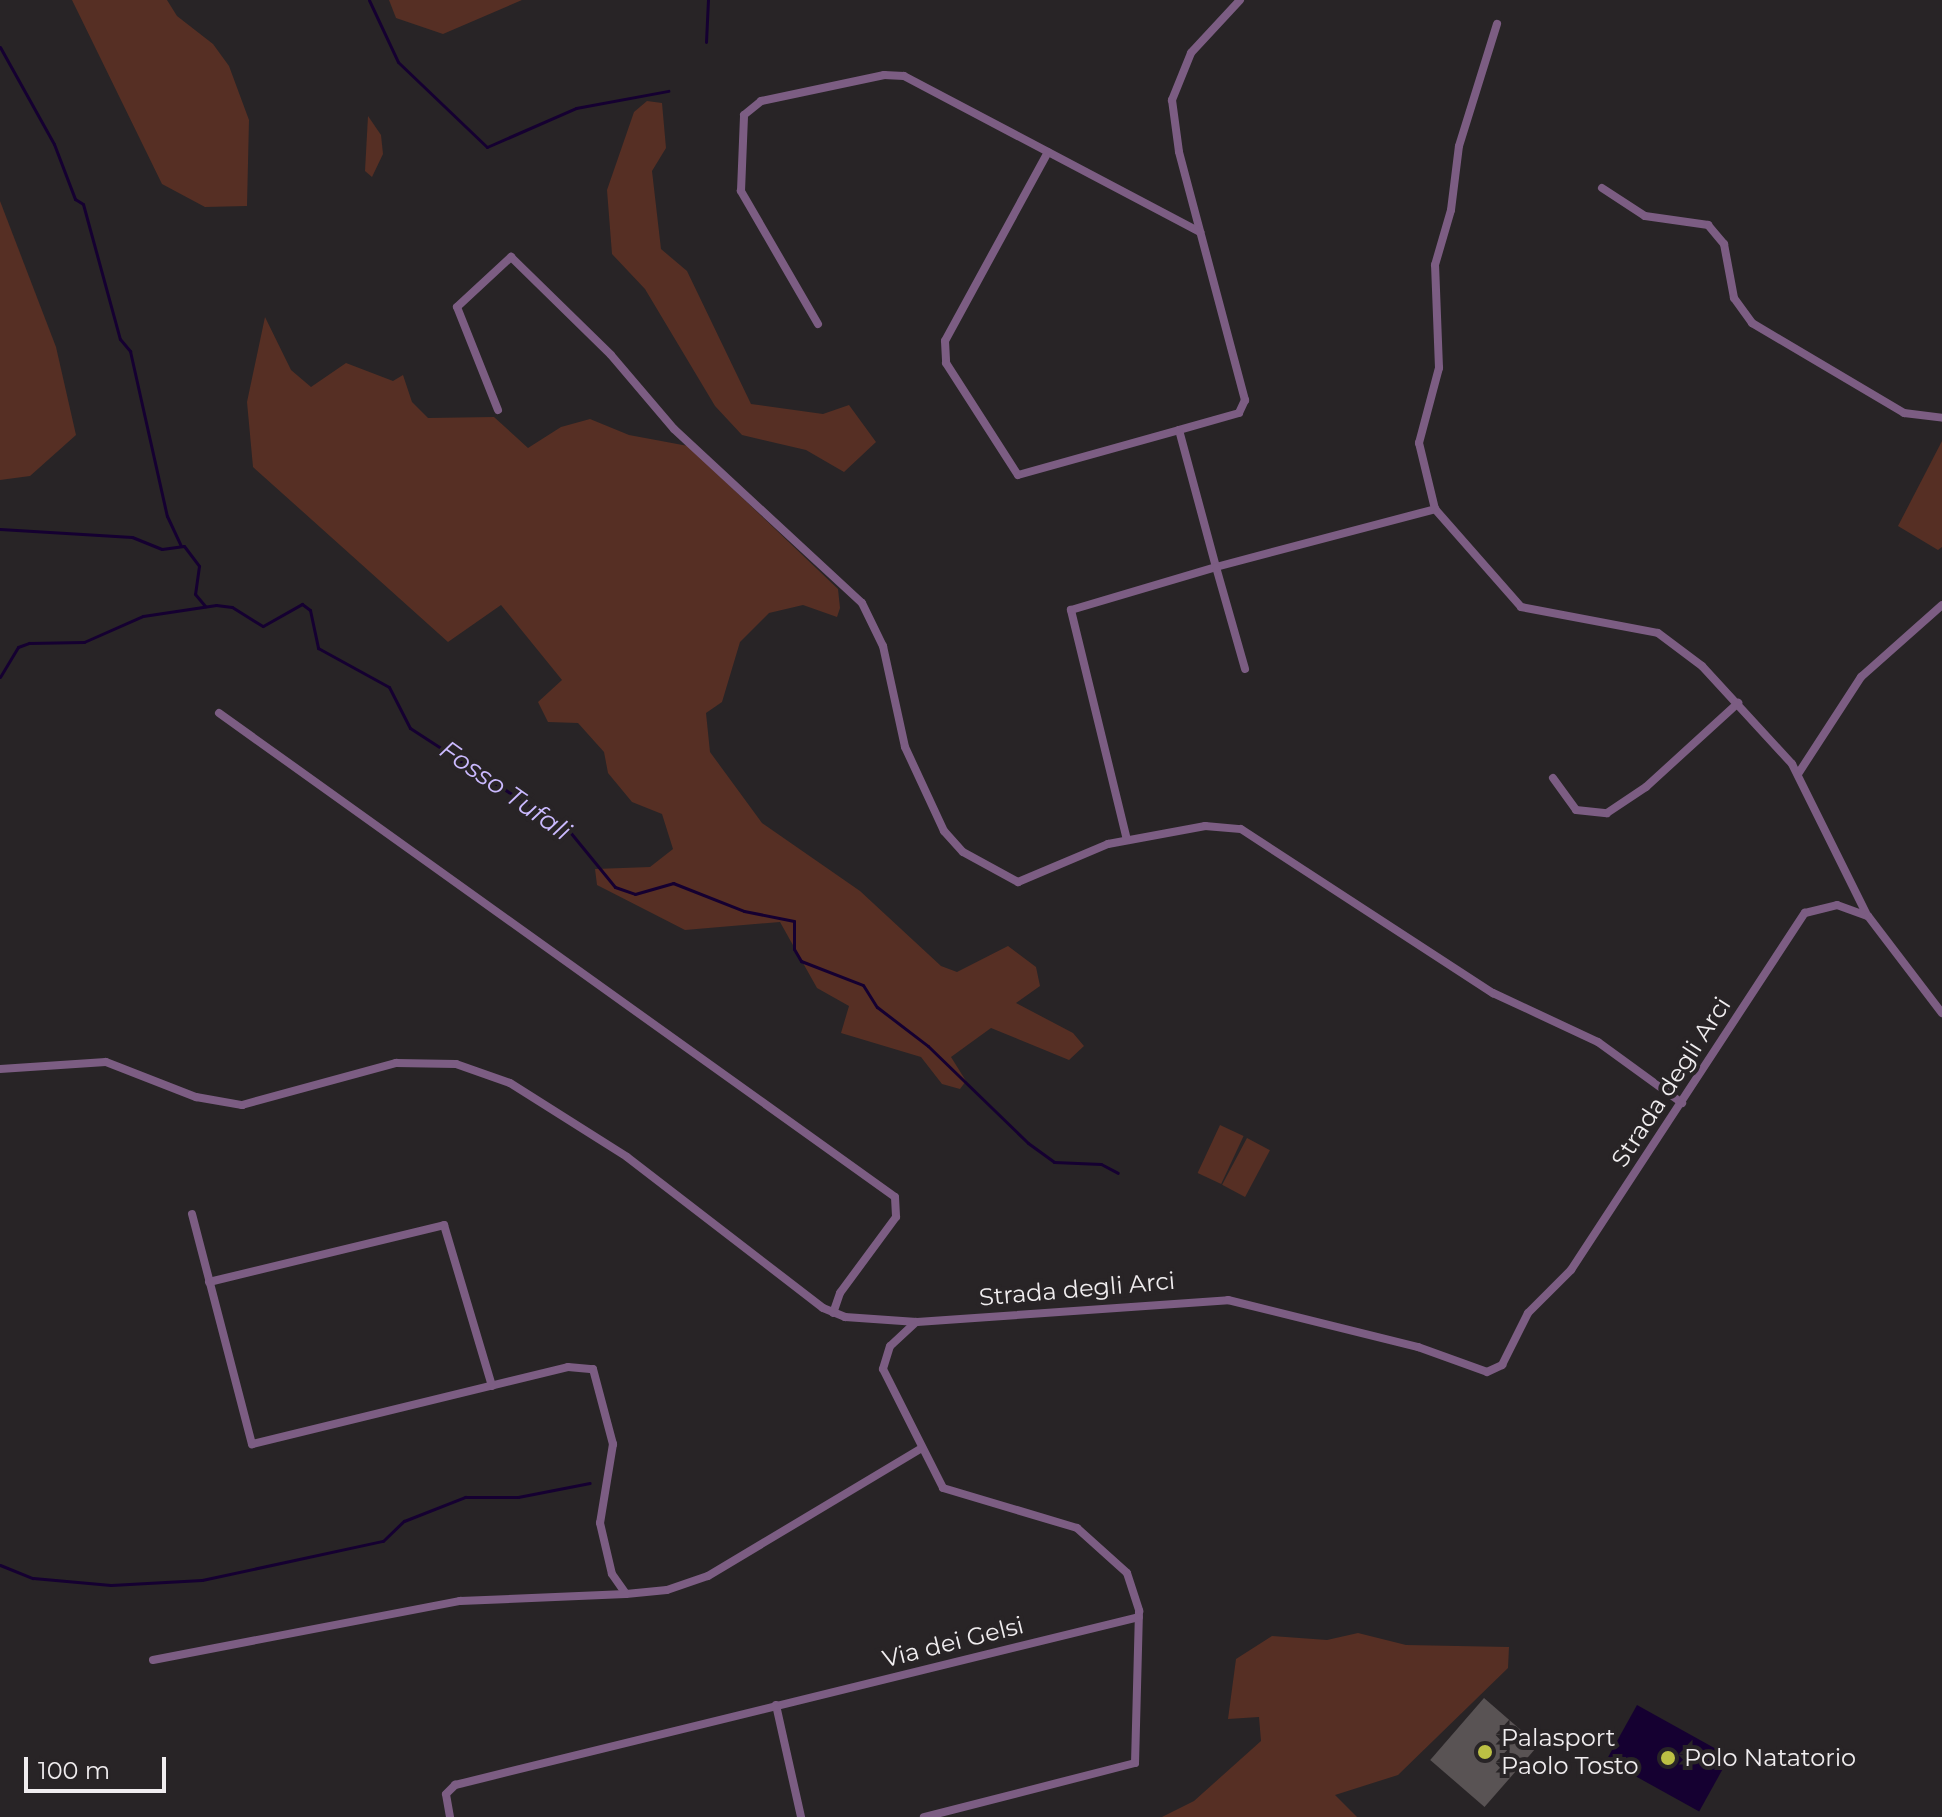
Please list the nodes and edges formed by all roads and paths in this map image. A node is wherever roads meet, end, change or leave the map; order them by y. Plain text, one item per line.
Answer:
1 (1240, 0) edge
2 (1497, 24) dead end
3 (1048, 152) junction
4 (1602, 188) dead end
5 (1200, 232) junction
6 (818, 324) dead end
7 (498, 410) dead end
8 (1942, 418) edge
9 (1179, 430) junction
10 (1435, 509) junction
11 (1216, 567) junction
12 (1942, 605) edge
13 (1245, 669) dead end
14 (1738, 703) junction
15 (219, 713) dead end
16 (1798, 774) junction
17 (1553, 778) dead end
18 (1127, 840) junction
19 (1868, 916) junction
20 (1942, 1013) edge
21 (0, 1069) edge
22 (1682, 1103) junction
23 (192, 1214) dead end
24 (209, 1282) junction
25 (833, 1313) junction
26 (917, 1322) junction
27 (492, 1386) junction
28 (922, 1448) junction
29 (626, 1594) junction
30 (1139, 1617) junction
31 (153, 1660) dead end
32 (776, 1705) junction
33 (450, 1817) edge
34 (801, 1817) edge
35 (924, 1817) edge

1 - 5 street
2 - 10 street
3 - 5 street
3 - 6 street
3 - 9 street
4 - 8 street
5 - 9 street
7 - 18 street
9 - 11 street
10 - 11 street
10 - 14 street
11 - 13 street
11 - 18 street
12 - 16 street
14 - 16 street
14 - 17 street
15 - 25 street
16 - 19 street
18 - 22 street
19 - 20 street
19 - 22 street, Strada degli Arci
21 - 25 street, Strada degli Arci
22 - 26 street, Strada degli Arci
23 - 24 street
24 - 27 street
24 - 27 street
25 - 26 street, Strada degli Arci
26 - 28 street
27 - 29 street
28 - 29 street
28 - 30 street
29 - 31 street
30 - 32 street, Via dei Gelsi
30 - 35 street
32 - 33 street, Via dei Gelsi
32 - 34 street

